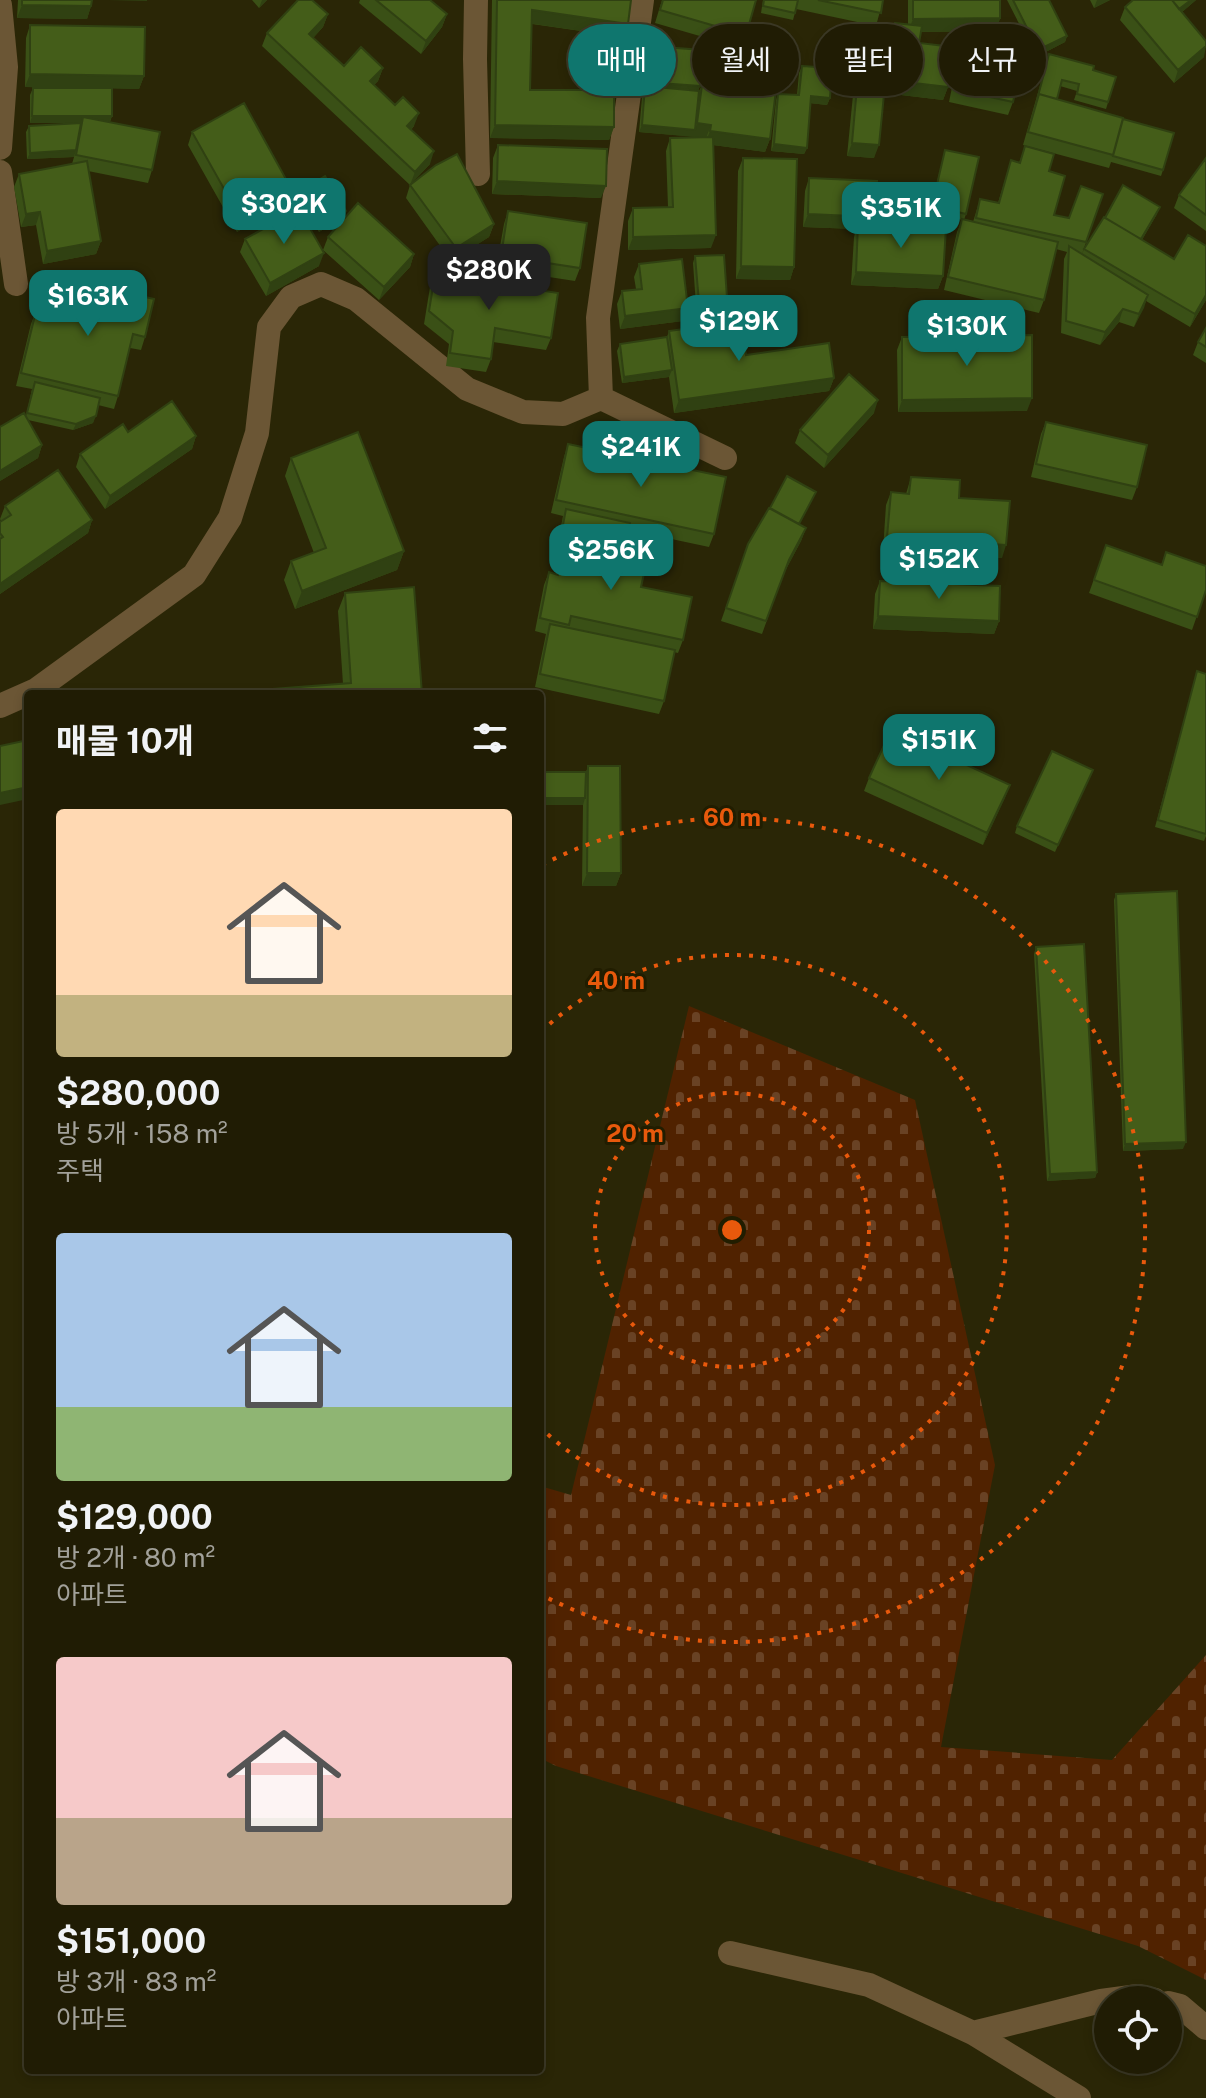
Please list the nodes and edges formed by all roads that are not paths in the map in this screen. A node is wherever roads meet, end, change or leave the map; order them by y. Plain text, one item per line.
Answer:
1 (476, 0) edge
2 (642, 0) edge
3 (0, 5) edge
4 (0, 148) edge
5 (0, 172) edge
6 (478, 174) dead end
7 (16, 284) dead end
8 (601, 398) junction
9 (725, 458) dead end
10 (36, 690) edge
11 (24, 695) edge
12 (0, 706) edge
13 (730, 1953) dead end
14 (1094, 2003) edge
15 (1182, 2008) edge
16 (1206, 2028) edge
17 (973, 2033) junction
18 (1079, 2098) edge

1 - 6 street
2 - 8 street
3 - 4 street
5 - 7 street
8 - 9 street
8 - 10 street
11 - 12 street
13 - 17 street
14 - 17 street
15 - 16 street
17 - 18 street

